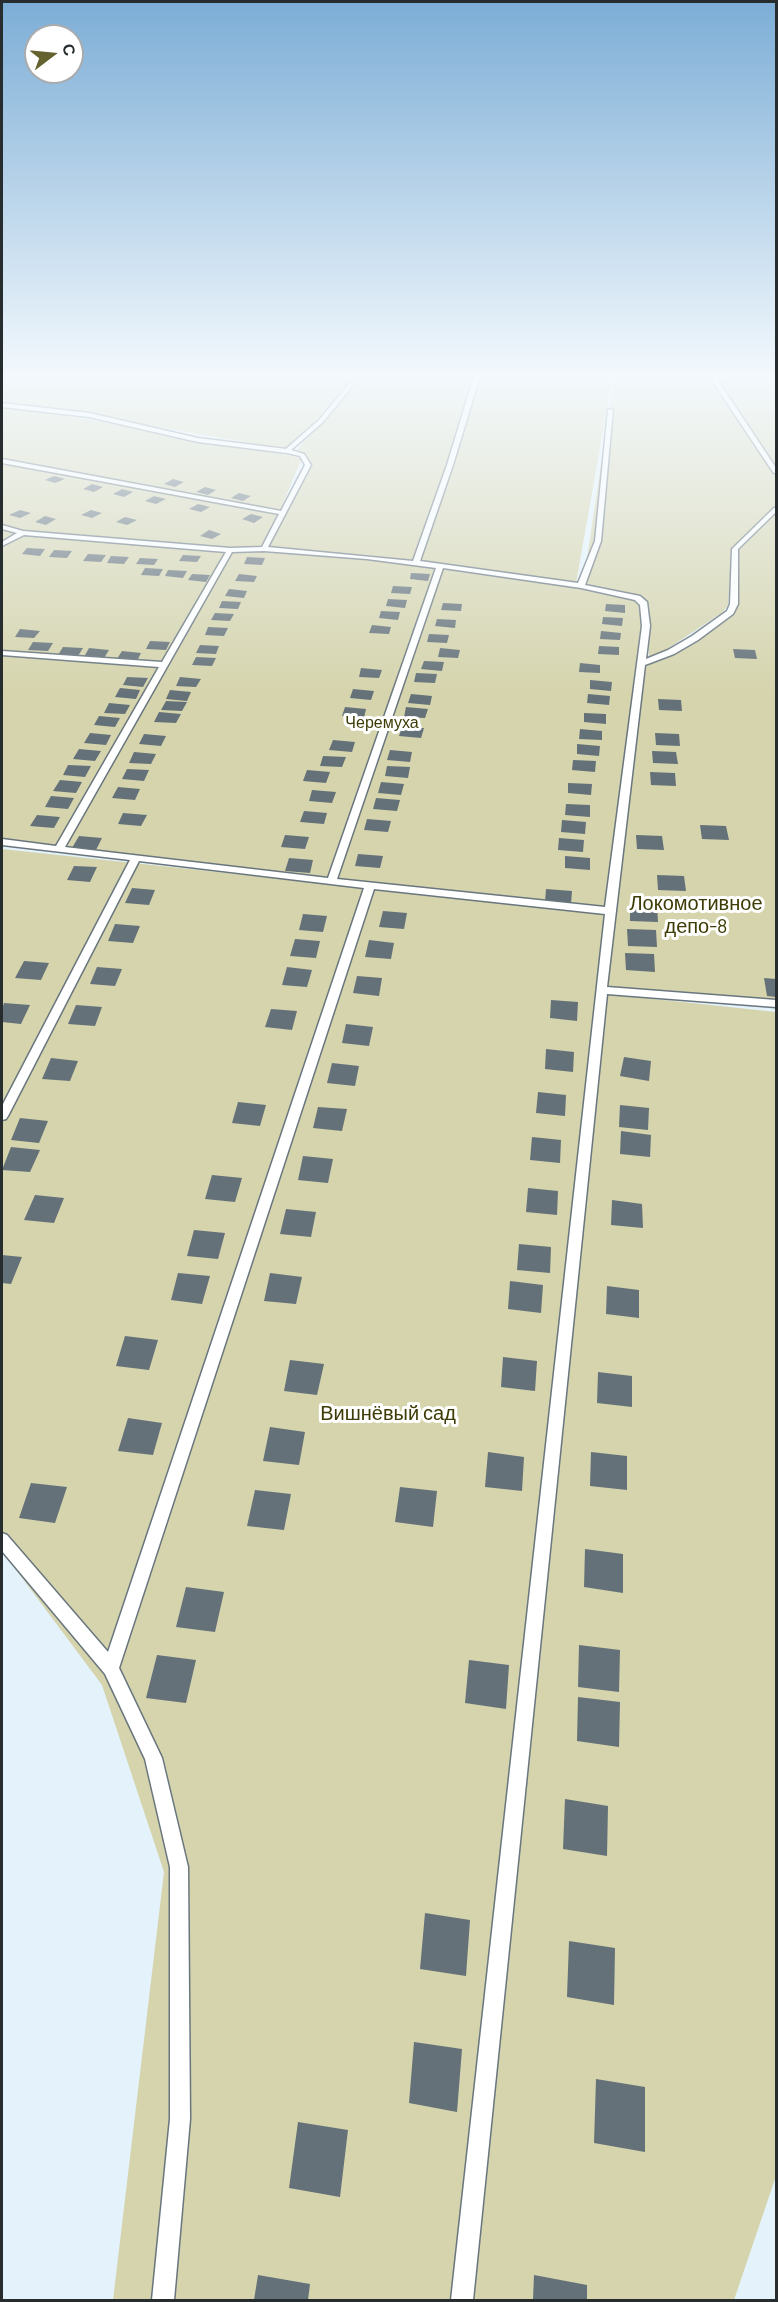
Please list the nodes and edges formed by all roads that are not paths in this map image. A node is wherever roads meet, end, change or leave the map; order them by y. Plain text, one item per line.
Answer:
1 (107, 480) edge
2 (300, 480) edge
3 (445, 480) edge
4 (604, 480) edge
5 (777, 509) edge
6 (283, 513) junction
7 (2, 527) edge
8 (23, 533) junction
9 (2, 544) edge
10 (264, 549) junction
11 (230, 550) junction
12 (416, 563) junction
13 (440, 566) junction
14 (581, 586) junction
15 (2, 653) edge
16 (641, 664) junction
17 (164, 665) junction
18 (2, 842) edge
19 (58, 850) junction
20 (136, 857) junction
21 (332, 881) junction
22 (370, 886) junction
23 (610, 911) junction
24 (604, 990) junction
25 (777, 1004) edge
26 (2, 1116) edge
27 (2, 1540) edge
28 (111, 1668) junction
29 (163, 2301) edge
30 (462, 2301) edge

1 - 6 lane
2 - 6 lane
3 - 12 lane
4 - 14 lane
5 - 16 lane
6 - 10 lane
7 - 8 lane
8 - 9 lane
8 - 11 lane
10 - 11 lane
10 - 12 lane
11 - 17 lane
12 - 13 lane
13 - 14 lane
13 - 21 lane
14 - 16 lane
15 - 17 lane
16 - 23 lane
17 - 19 lane
18 - 19 lane
19 - 20 lane
20 - 21 lane
20 - 26 lane
21 - 22 lane
22 - 23 lane
22 - 28 lane
23 - 24 lane
24 - 25 lane
24 - 30 lane
27 - 28 lane
28 - 29 lane

